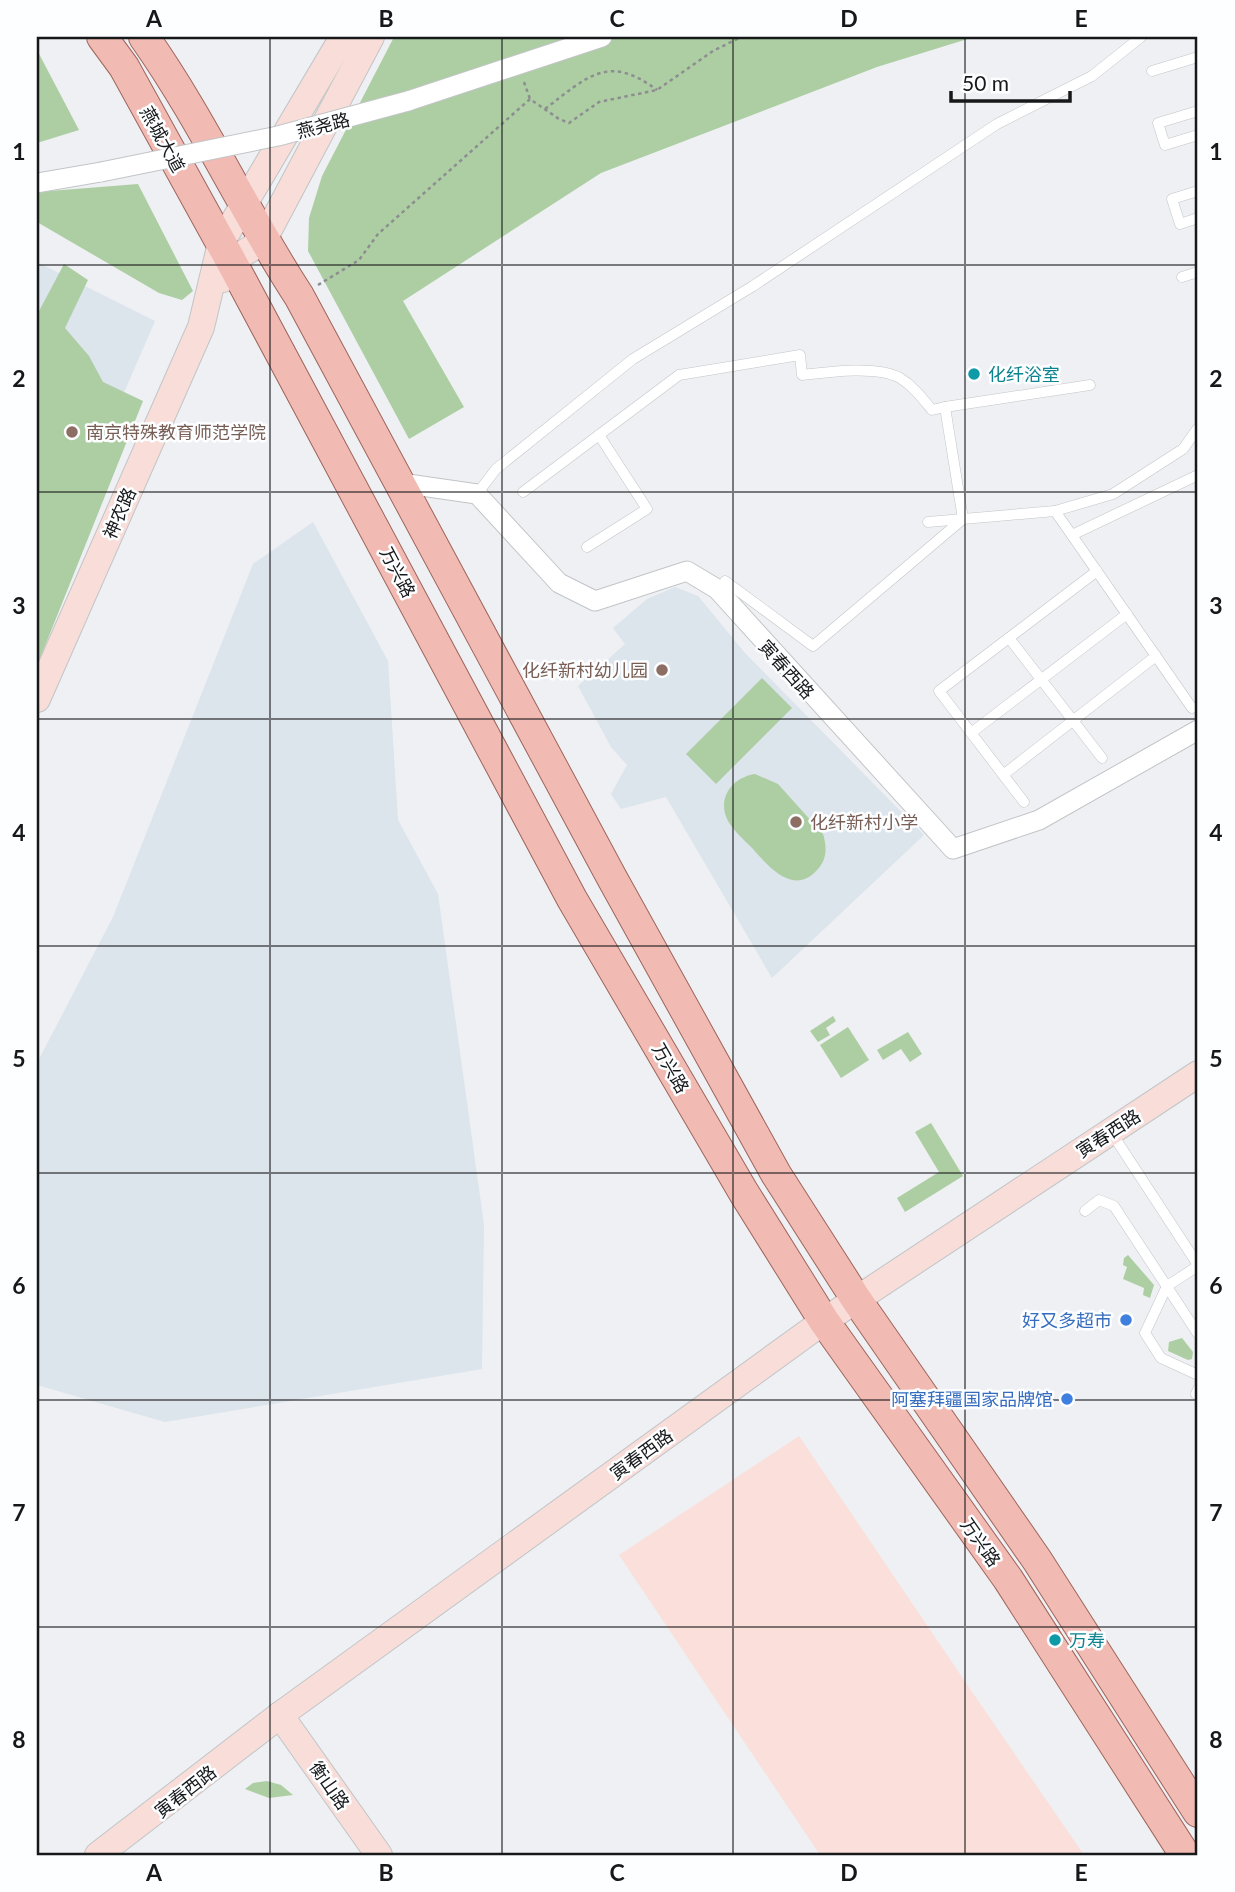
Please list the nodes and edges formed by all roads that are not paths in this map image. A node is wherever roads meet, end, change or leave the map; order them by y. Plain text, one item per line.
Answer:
1 (102, 37) edge
2 (144, 37) edge
3 (343, 37) edge
4 (371, 37) edge
5 (602, 37) edge
6 (1141, 37) edge
7 (1198, 57) edge
8 (1152, 71) dead end
9 (1198, 111) edge
10 (1198, 135) edge
11 (37, 183) edge
12 (1198, 191) edge
13 (244, 205) junction
14 (1198, 218) edge
15 (263, 242) junction
16 (226, 252) junction
17 (1198, 272) edge
18 (1182, 277) dead end
19 (1090, 385) dead end
20 (946, 407) junction
21 (1198, 428) edge
22 (599, 435) junction
23 (1198, 475) edge
24 (401, 483) junction
25 (523, 492) dead end
26 (477, 494) junction
27 (1055, 511) junction
28 (963, 519) junction
29 (928, 522) dead end
30 (1072, 535) junction
31 (587, 547) dead end
32 (1097, 571) junction
33 (725, 581) dead end
34 (1127, 614) junction
35 (1009, 638) junction
36 (1156, 656) junction
37 (1041, 679) junction
38 (37, 699) edge
39 (1196, 714) edge
40 (1073, 720) junction
41 (1198, 730) edge
42 (971, 733) junction
43 (1102, 758) dead end
44 (1003, 775) junction
45 (1024, 802) dead end
46 (1198, 1074) edge
47 (1110, 1132) junction
48 (1085, 1210) dead end
49 (1198, 1265) edge
50 (1167, 1286) junction
51 (856, 1299) junction
52 (824, 1321) junction
53 (1198, 1334) edge
54 (1198, 1375) edge
55 (280, 1716) junction
56 (1198, 1812) edge
57 (99, 1855) edge
58 (379, 1855) edge
59 (1185, 1855) edge

1 - 16 main road, 燕城大道
2 - 13 main road
3 - 13 street, 神农路
4 - 15 street
5 - 11 street, 燕尧路, bridge
6 - 26 lane
7 - 8 lane
9 - 10 lane
12 - 14 lane
13 - 15 main road, 万兴路
13 - 16 street, 神农路
15 - 16 street
15 - 24 main road, 万兴路
16 - 38 street, 神农路
16 - 52 main road, 万兴路
17 - 18 lane
19 - 20 lane
20 - 22 lane
20 - 28 lane
21 - 27 lane
22 - 25 lane
22 - 31 lane
23 - 30 lane
24 - 26 street
24 - 51 main road, 万兴路
26 - 41 street, 寅春西路
27 - 28 lane
27 - 30 lane
28 - 29 lane
28 - 33 lane
30 - 32 lane
32 - 34 lane
32 - 35 lane
34 - 36 lane
34 - 37 lane
35 - 37 lane
35 - 42 lane
36 - 39 lane
36 - 40 lane
37 - 40 lane
37 - 42 lane
40 - 43 lane
40 - 44 lane
42 - 44 lane
44 - 45 lane
46 - 47 street, 寅春西路
47 - 49 lane
47 - 51 street, 寅春西路
48 - 50 lane
49 - 50 lane
50 - 53 lane
50 - 54 lane
51 - 52 street, 寅春西路
51 - 56 main road, 万兴路
52 - 55 street, 寅春西路
52 - 59 main road, 万兴路
55 - 57 street, 寅春西路
55 - 58 street, 衡山路

